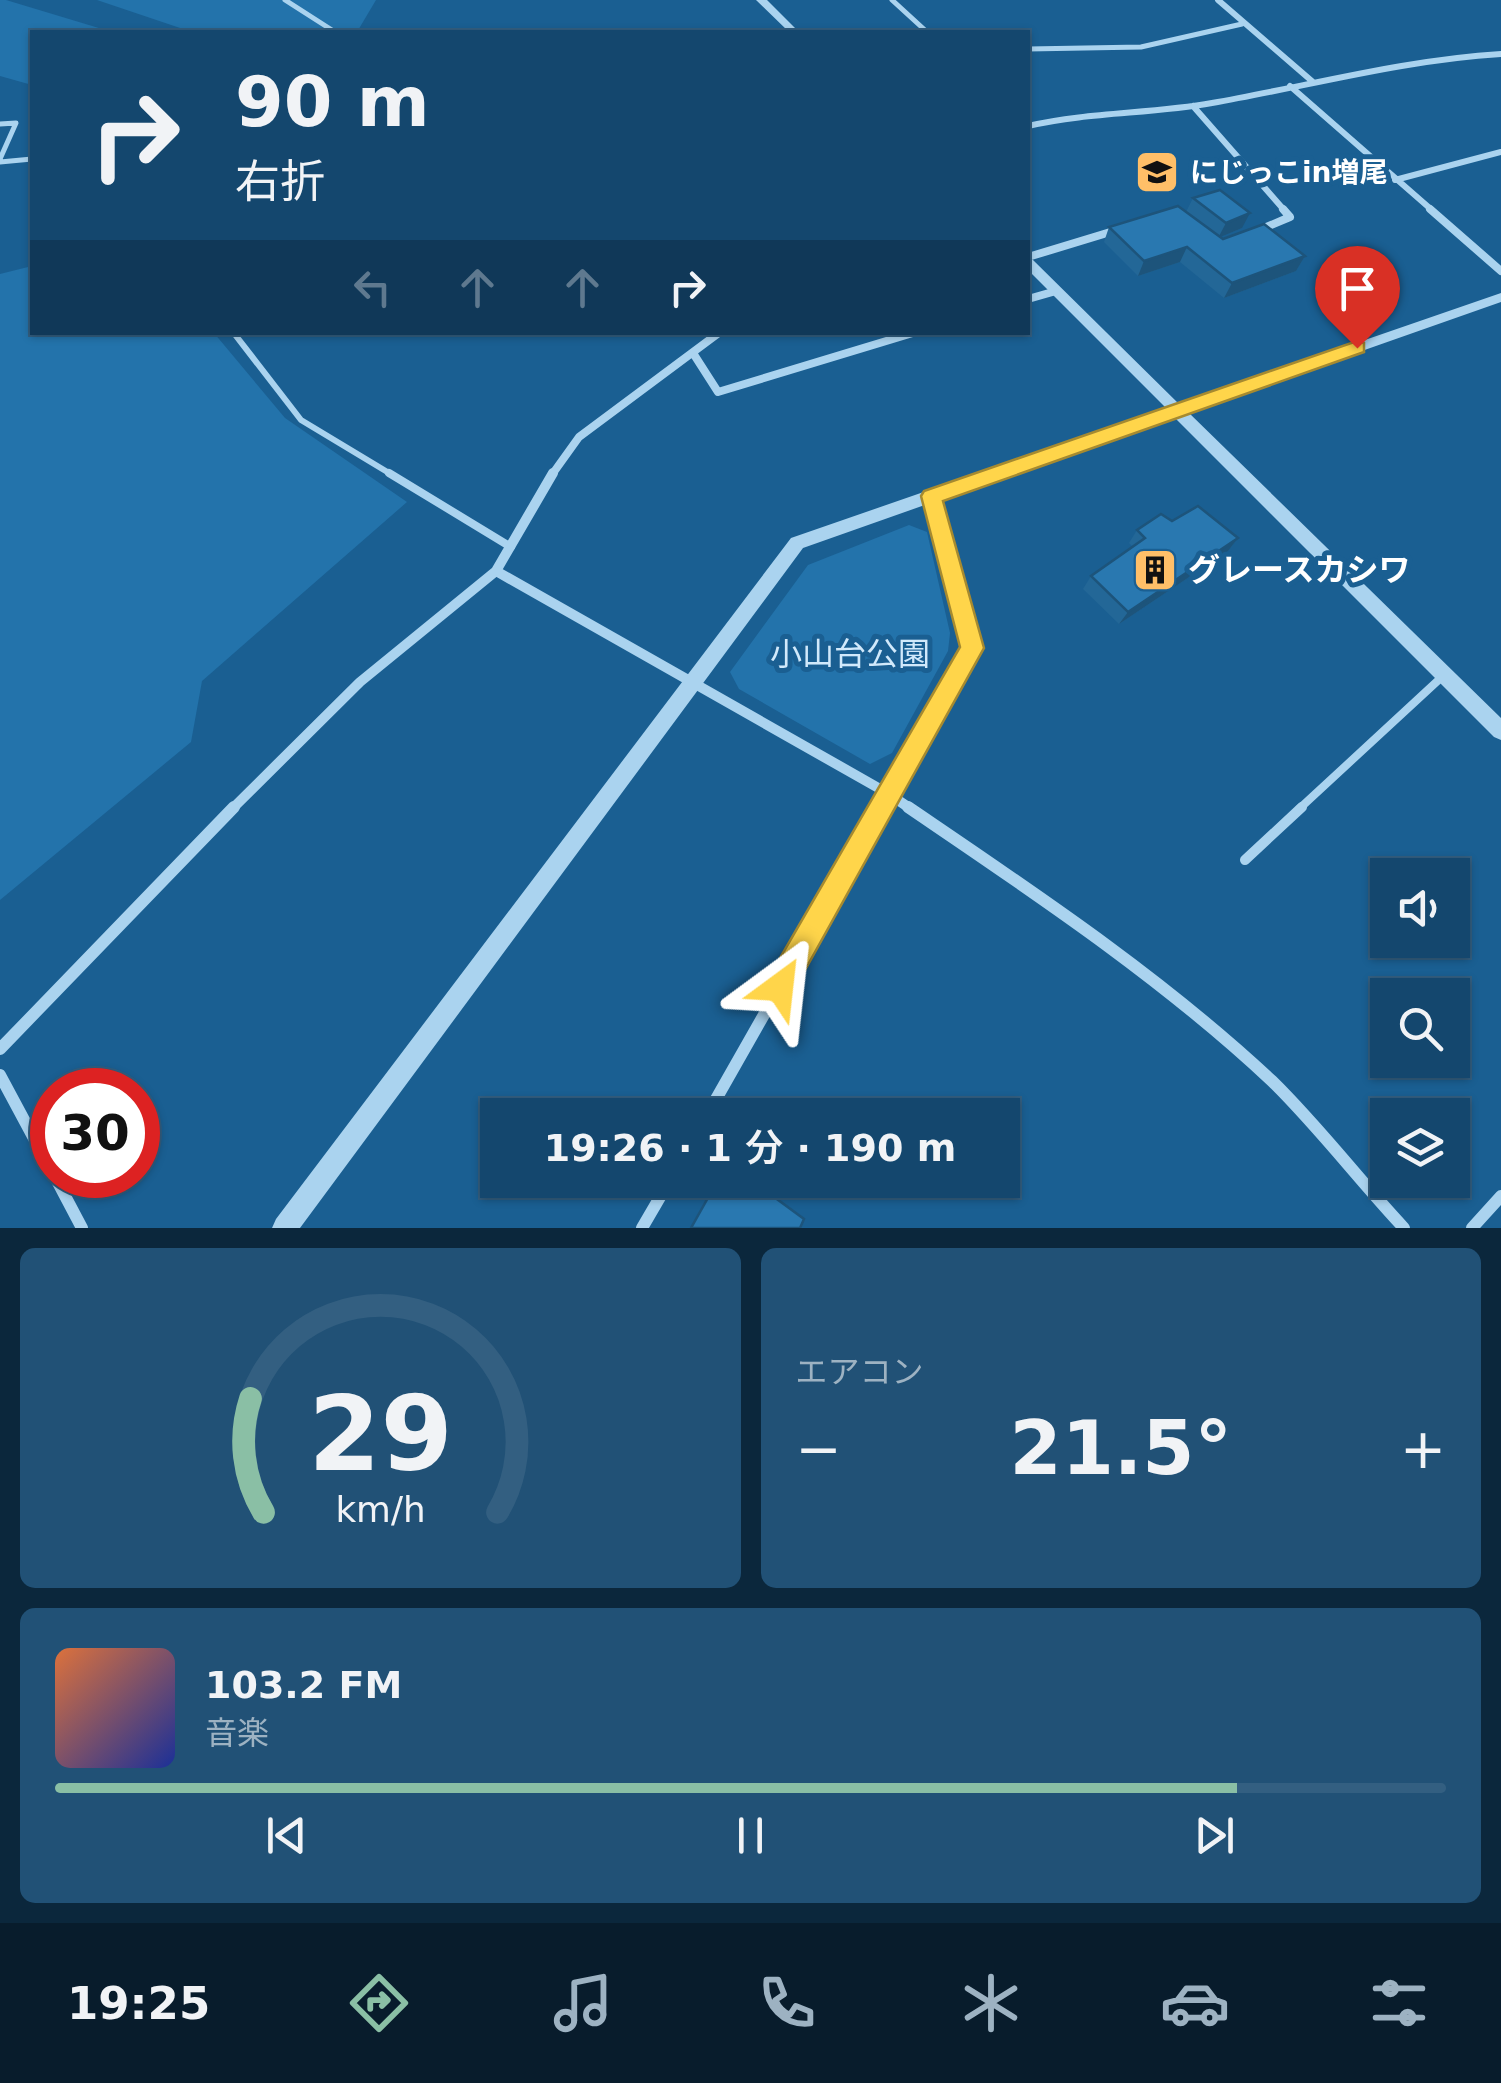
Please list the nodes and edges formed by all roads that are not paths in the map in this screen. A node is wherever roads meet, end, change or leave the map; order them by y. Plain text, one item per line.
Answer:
1 (285, 0) edge
2 (761, 0) edge
3 (892, 0) edge
4 (1218, 0) edge
5 (1242, 24) junction
6 (333, 30) edge
7 (792, 30) edge
8 (925, 30) edge
9 (1030, 49) edge
10 (1501, 54) edge
11 (1313, 82) junction
12 (1290, 86) junction
13 (1193, 106) junction
14 (0, 124) edge
15 (1030, 126) edge
16 (1501, 152) edge
17 (30, 160) edge
18 (0, 161) edge
19 (1395, 180) junction
20 (1136, 224) edge
21 (1254, 232) edge
22 (1030, 259) edge
23 (1030, 262) edge
24 (1501, 271) edge
25 (1056, 291) junction
26 (1501, 297) edge
27 (1030, 298) edge
28 (234, 335) edge
29 (716, 335) edge
30 (906, 335) edge
31 (693, 354) junction
32 (1177, 410) junction
33 (932, 496) junction
34 (510, 547) junction
35 (496, 571) junction
36 (1444, 675) junction
37 (692, 681) junction
38 (1501, 731) edge
39 (889, 794) junction
40 (1245, 860) dead end
41 (0, 1049) edge
42 (0, 1074) edge
43 (716, 1098) edge
44 (30, 1131) edge
45 (1501, 1196) edge
46 (66, 1198) edge
47 (660, 1198) edge
48 (82, 1228) edge
49 (285, 1228) edge
50 (642, 1228) edge
51 (1404, 1228) edge
52 (1472, 1228) edge

1 - 6 lane
2 - 7 street
3 - 8 lane
4 - 5 street
5 - 9 lane
5 - 11 street
10 - 11 street
11 - 12 street
12 - 13 street
12 - 19 street
13 - 15 street
13 - 21 street
14 - 18 lane
16 - 19 street
17 - 18 lane
19 - 24 street
20 - 22 street
23 - 25 street
25 - 27 street
25 - 32 street
26 - 32 street
28 - 34 lane
29 - 31 street
30 - 31 street
31 - 34 street
32 - 33 street
32 - 36 street
33 - 37 street
33 - 39 street
34 - 35 street
35 - 37 street
35 - 41 street
36 - 38 street
36 - 40 lane
37 - 39 street
37 - 49 street
39 - 43 street
39 - 51 street
42 - 44 street
45 - 52 street
46 - 48 street
47 - 50 street

